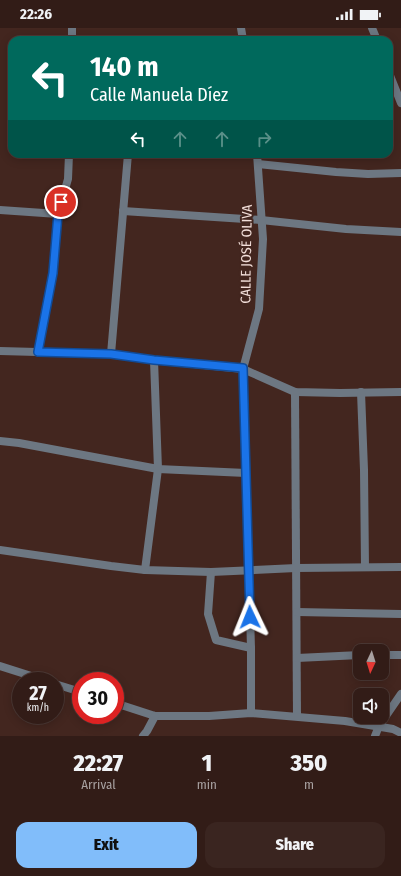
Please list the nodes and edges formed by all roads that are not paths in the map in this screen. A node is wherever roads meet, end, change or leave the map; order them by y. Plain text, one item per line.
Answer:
1 (393, 83) edge
2 (401, 103) edge
3 (69, 158) edge
4 (128, 158) edge
5 (257, 158) edge
6 (258, 164) junction
7 (401, 173) edge
8 (0, 210) edge
9 (123, 211) junction
10 (58, 214) junction
11 (261, 220) junction
12 (401, 232) edge
13 (0, 350) edge
14 (38, 352) junction
15 (111, 354) junction
16 (154, 360) junction
17 (243, 368) junction
18 (295, 392) junction
19 (361, 392) junction
20 (401, 392) edge
21 (0, 441) edge
22 (158, 469) junction
23 (246, 473) junction
24 (0, 550) edge
25 (365, 567) junction
26 (401, 567) edge
27 (296, 568) junction
28 (145, 570) junction
29 (248, 570) junction
30 (211, 572) junction
31 (297, 612) junction
32 (401, 614) edge
33 (251, 648) junction
34 (353, 655) edge
35 (389, 655) edge
36 (401, 655) edge
37 (297, 658) junction
38 (0, 666) edge
39 (19, 672) edge
40 (401, 694) edge
41 (124, 706) edge
42 (251, 713) junction
43 (155, 716) junction
44 (297, 716) junction
45 (379, 726) junction
46 (401, 733) edge
47 (143, 736) edge
48 (375, 736) edge

1 - 2 street
3 - 10 street
4 - 9 street
5 - 6 street, CALLE JOSÉ OLIVA
6 - 7 street
6 - 11 street, CALLE JOSÉ OLIVA
8 - 10 street
9 - 11 street
9 - 15 street
10 - 14 street
11 - 12 street
11 - 17 street, CALLE JOSÉ OLIVA
13 - 14 street
14 - 15 street
15 - 16 street
16 - 17 street
16 - 22 street
17 - 18 street
17 - 23 street, CALLE JOSÉ OLIVA
18 - 19 street
18 - 27 street
19 - 20 street
19 - 25 street
21 - 22 street
22 - 23 street
22 - 28 street
23 - 29 street, CALLE JOSÉ OLIVA
24 - 28 street
25 - 26 street
25 - 27 street
27 - 29 street
27 - 31 street
28 - 30 street
29 - 30 street
29 - 33 street, CALLE JOSÉ OLIVA
30 - 33 street
31 - 32 street
31 - 37 street
33 - 42 street, CALLE JOSÉ OLIVA
34 - 37 street
35 - 36 street
37 - 44 street
38 - 39 street
40 - 45 street
41 - 43 street
42 - 43 street
42 - 44 street
43 - 47 street
44 - 45 street
45 - 46 street
45 - 48 street

